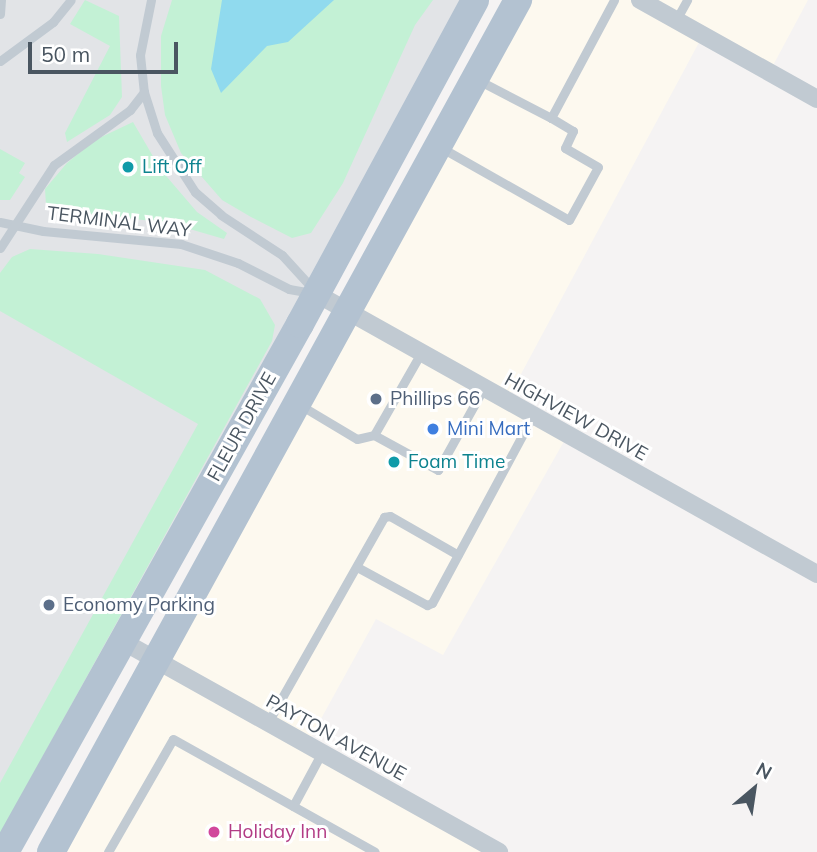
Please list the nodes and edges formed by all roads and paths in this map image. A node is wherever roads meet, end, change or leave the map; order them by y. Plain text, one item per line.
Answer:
1 (1, 0) edge
2 (71, 0) edge
3 (152, 0) edge
4 (475, 0) edge
5 (518, 0) edge
6 (614, 0) edge
7 (640, 0) edge
8 (687, 0) edge
9 (0, 14) edge
10 (676, 20) junction
11 (0, 61) edge
12 (475, 78) junction
13 (144, 92) junction
14 (817, 99) edge
15 (551, 118) junction
16 (438, 146) junction
17 (0, 222) edge
18 (12, 226) junction
19 (0, 248) edge
20 (317, 294) junction
21 (347, 311) junction
22 (421, 353) junction
23 (483, 389) junction
24 (296, 403) junction
25 (532, 417) junction
26 (374, 435) junction
27 (458, 555) junction
28 (357, 567) junction
29 (817, 574) edge
30 (122, 641) junction
31 (154, 658) junction
32 (267, 724) junction
33 (320, 754) junction
34 (293, 806) junction
35 (5, 852) edge
36 (51, 852) edge
37 (108, 852) edge
38 (375, 852) edge
39 (499, 852) edge

1 - 9 lane
2 - 11 lane
3 - 13 lane, TERMINAL WAY
4 - 20 main road, FLEUR DRIVE
5 - 12 main road, FLEUR DRIVE
6 - 15 lane
7 - 10 street
8 - 10 lane
10 - 14 street
12 - 15 lane
12 - 16 main road, FLEUR DRIVE
13 - 18 lane, TERMINAL WAY
13 - 20 lane, TERMINAL WAY
15 - 16 lane
16 - 21 main road, FLEUR DRIVE
17 - 18 lane, TERMINAL WAY
18 - 19 lane
18 - 20 lane, TERMINAL WAY
20 - 21 street, HIGHVIEW DRIVE
20 - 30 main road, FLEUR DRIVE
21 - 22 street, HIGHVIEW DRIVE
21 - 24 main road, FLEUR DRIVE
22 - 23 street, HIGHVIEW DRIVE
22 - 26 lane
23 - 25 street, HIGHVIEW DRIVE
23 - 26 lane
24 - 26 lane
24 - 31 main road, FLEUR DRIVE
25 - 27 lane
25 - 29 street, HIGHVIEW DRIVE
27 - 28 lane
27 - 28 lane
28 - 32 lane
30 - 31 street, PAYTON AVENUE
30 - 35 main road, FLEUR DRIVE
31 - 32 street, PAYTON AVENUE
31 - 36 main road, FLEUR DRIVE
32 - 33 street, PAYTON AVENUE
33 - 34 lane
33 - 39 street, PAYTON AVENUE
34 - 37 lane
34 - 38 lane

